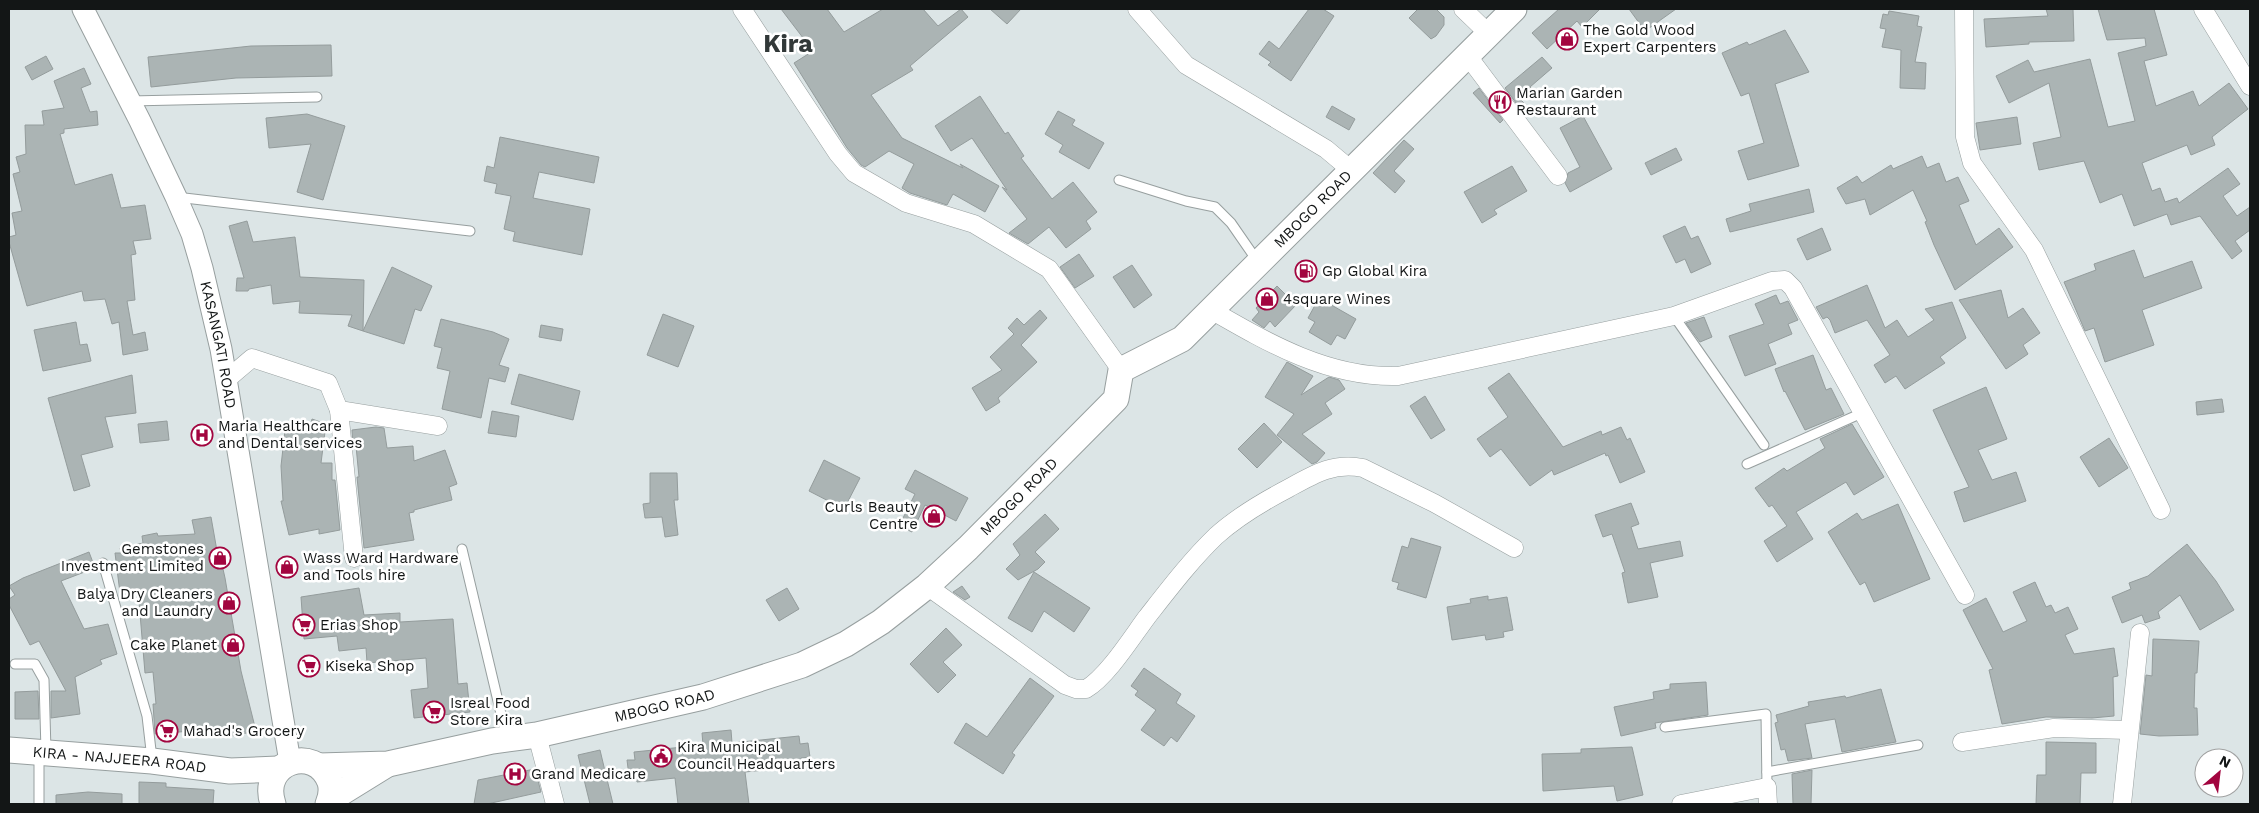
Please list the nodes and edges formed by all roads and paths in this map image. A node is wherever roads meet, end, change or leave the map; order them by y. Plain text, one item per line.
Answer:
1 (83, 9) edge
2 (742, 9) edge
3 (1137, 9) edge
4 (1463, 9) edge
5 (1514, 9) edge
6 (1964, 9) edge
7 (2203, 9) edge
8 (1489, 34) junction
9 (1467, 55) junction
10 (2250, 86) edge
11 (317, 97) dead end
12 (130, 101) junction
13 (1351, 170) junction
14 (1558, 176) dead end
15 (1119, 180) dead end
16 (176, 196) junction
17 (470, 231) dead end
18 (1258, 263) junction
19 (1211, 310) junction
20 (1674, 316) junction
21 (1121, 370) junction
22 (225, 381) junction
23 (339, 410) junction
24 (1862, 413) junction
25 (438, 426) dead end
26 (1764, 445) dead end
27 (1747, 464) dead end
28 (2161, 510) dead end
29 (1514, 548) dead end
30 (462, 549) dead end
31 (354, 558) dead end
32 (103, 563) dead end
33 (926, 586) junction
34 (1965, 595) dead end
35 (2140, 633) dead end
36 (14, 664) dead end
37 (1665, 727) dead end
38 (2128, 730) junction
39 (537, 734) junction
40 (507, 739) junction
41 (1962, 742) dead end
42 (1918, 745) dead end
43 (9, 750) edge
44 (42, 751) junction
45 (152, 761) junction
46 (388, 764) junction
47 (284, 765) junction
48 (319, 766) junction
49 (230, 771) junction
50 (1767, 788) edge
51 (271, 800) edge
52 (329, 802) edge
53 (39, 804) edge
54 (555, 804) edge
55 (1681, 804) edge
56 (2122, 804) edge

1 - 12 street, KASANGATI ROAD
2 - 21 street
3 - 13 street
4 - 8 street
5 - 8 main road, MBOGO ROAD
6 - 28 street
7 - 10 street
8 - 9 main road, MBOGO ROAD
9 - 13 main road, MBOGO ROAD
9 - 14 street
11 - 12 lane
12 - 16 street, KASANGATI ROAD
13 - 18 main road, MBOGO ROAD
15 - 18 lane
16 - 17 lane
16 - 22 street, KASANGATI ROAD
18 - 19 main road, MBOGO ROAD
19 - 20 street
19 - 21 main road, MBOGO ROAD
20 - 24 street
20 - 26 lane
21 - 33 main road, MBOGO ROAD
22 - 23 street
22 - 47 street, KASANGATI ROAD
23 - 25 street
23 - 31 street
24 - 27 lane
24 - 34 street
29 - 33 street
30 - 40 lane
32 - 45 lane
33 - 39 main road, MBOGO ROAD
35 - 38 street
36 - 44 lane
37 - 50 lane
38 - 41 street
38 - 56 street
39 - 40 main road, MBOGO ROAD
39 - 54 street
40 - 46 main road, MBOGO ROAD
42 - 50 lane
43 - 44 main road, KIRA - NAJJEERA ROAD
44 - 45 main road, KIRA - NAJJEERA ROAD
44 - 53 lane
45 - 49 main road, KIRA - NAJJEERA ROAD
46 - 48 main road, MBOGO ROAD
46 - 52 main road, MBOGO ROAD
47 - 48 main road, MBOGO ROAD
47 - 49 main road, KIRA - NAJJEERA ROAD
47 - 51 main road
48 - 52 main road
49 - 51 main road, KIRA - NAJJEERA ROAD
50 - 55 street

